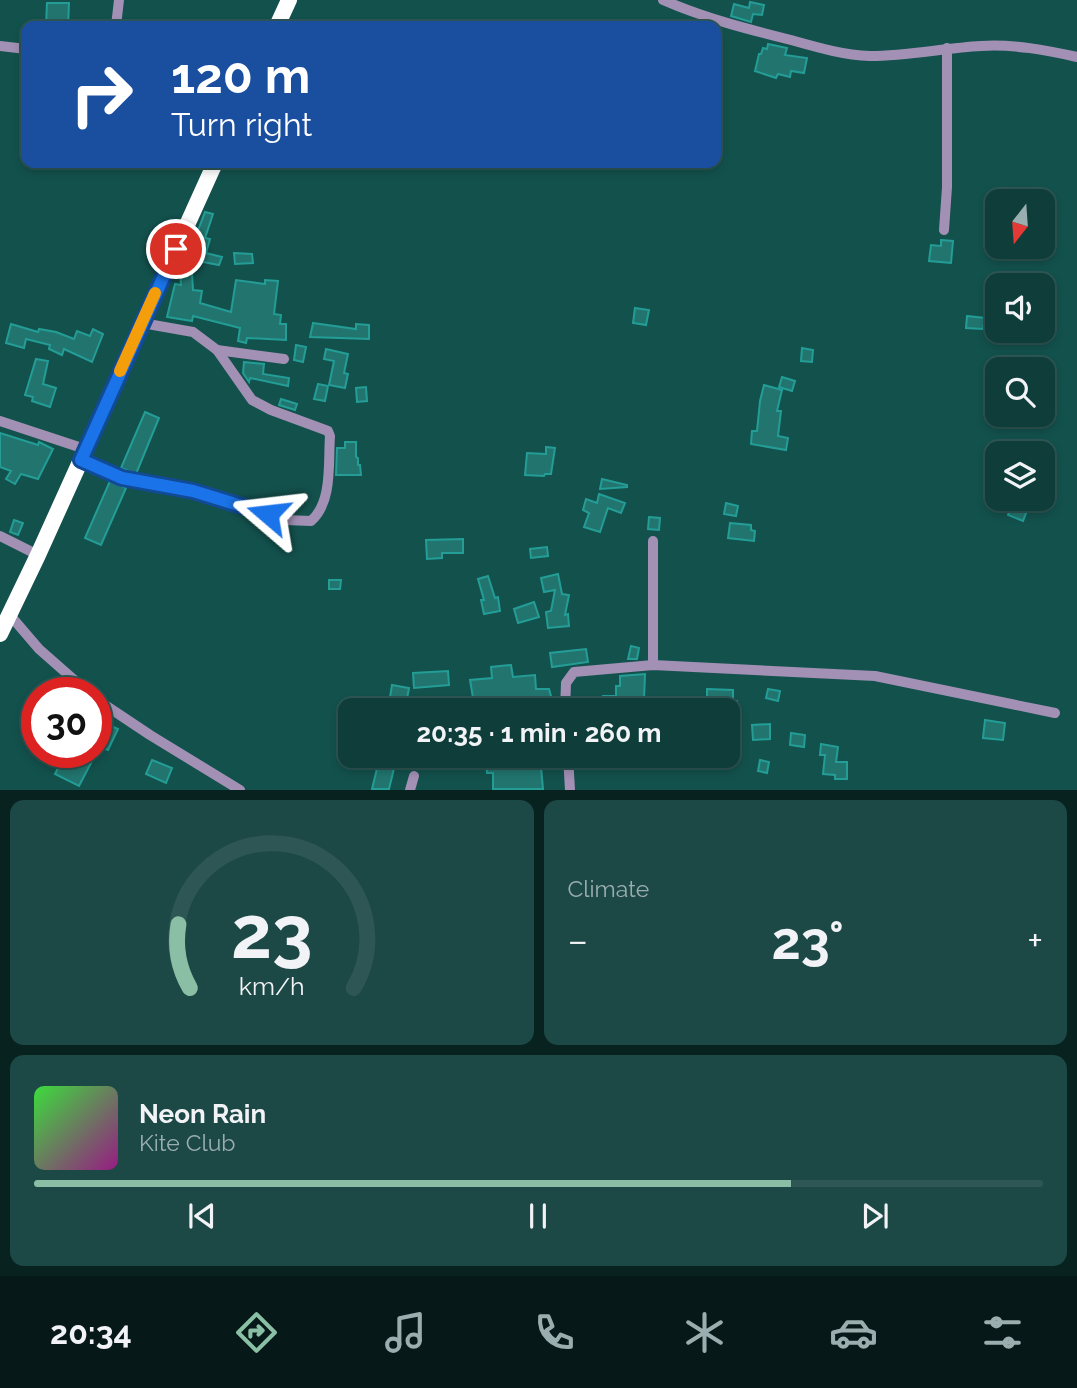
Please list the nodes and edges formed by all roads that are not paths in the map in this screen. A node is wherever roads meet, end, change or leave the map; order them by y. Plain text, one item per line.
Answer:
1 (119, 0) edge
2 (289, 0) edge
3 (663, 0) edge
4 (117, 21) edge
5 (279, 21) edge
6 (0, 47) edge
7 (947, 48) junction
8 (21, 49) edge
9 (1077, 57) edge
10 (213, 168) edge
11 (944, 230) dead end
12 (142, 323) junction
13 (217, 350) junction
14 (284, 359) dead end
15 (0, 421) edge
16 (83, 455) junction
17 (0, 536) edge
18 (653, 541) dead end
19 (38, 555) junction
20 (9, 614) junction
21 (0, 634) edge
22 (653, 665) junction
23 (70, 677) edge
24 (565, 698) edge
25 (112, 710) edge
26 (1055, 713) dead end
27 (569, 768) edge
28 (414, 776) dead end
29 (240, 789) edge
30 (410, 789) edge
31 (570, 789) edge

1 - 4 street
2 - 5 highway
3 - 7 street
6 - 8 street
7 - 9 street
7 - 11 street
10 - 12 highway
12 - 13 street
12 - 16 highway
13 - 14 street
13 - 16 street
15 - 16 street
16 - 19 highway
17 - 19 street
18 - 22 street
19 - 20 highway
20 - 21 highway
20 - 23 street
22 - 24 street
22 - 26 street
25 - 29 street
27 - 31 street
28 - 30 street

